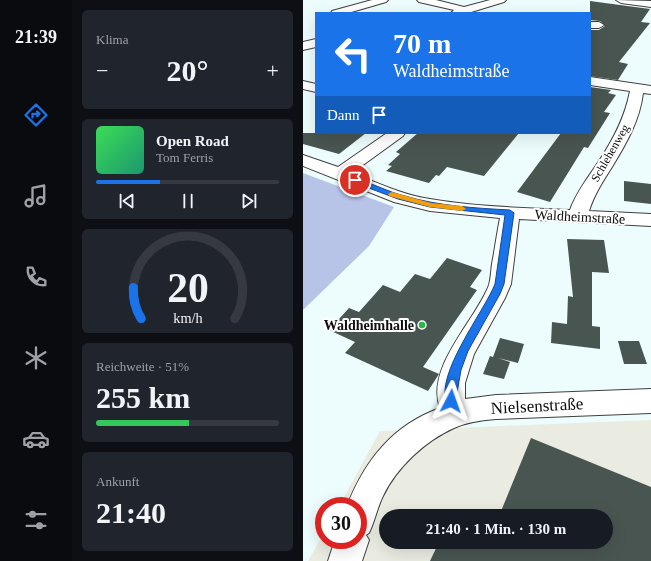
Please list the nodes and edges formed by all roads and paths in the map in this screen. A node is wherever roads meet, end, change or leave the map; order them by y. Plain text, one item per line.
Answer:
1 (383, 0) edge
2 (422, 0) edge
3 (501, 0) edge
4 (621, 0) edge
5 (651, 4) edge
6 (340, 12) edge
7 (460, 12) edge
8 (315, 43) edge
9 (303, 46) edge
10 (591, 81) edge
11 (303, 85) edge
12 (315, 88) edge
13 (644, 89) edge
14 (396, 134) edge
15 (303, 160) edge
16 (341, 174) junction
17 (510, 213) junction
18 (578, 216) junction
19 (651, 220) edge
20 (651, 401) edge
21 (456, 414) junction
22 (367, 498) edge
23 (349, 549) edge
24 (345, 561) edge

1 - 6 street
2 - 7 street
3 - 7 street
4 - 5 street
8 - 9 street
10 - 13 street
11 - 12 street
13 - 18 street, Schlehenweg
14 - 16 street
15 - 16 street, Waldheimstraße
16 - 17 street, Waldheimstraße
17 - 18 street, Waldheimstraße
17 - 21 street
18 - 19 street, Waldheimstraße
20 - 21 street, Nielsenstraße
21 - 22 street, Nielsenstraße
23 - 24 street

